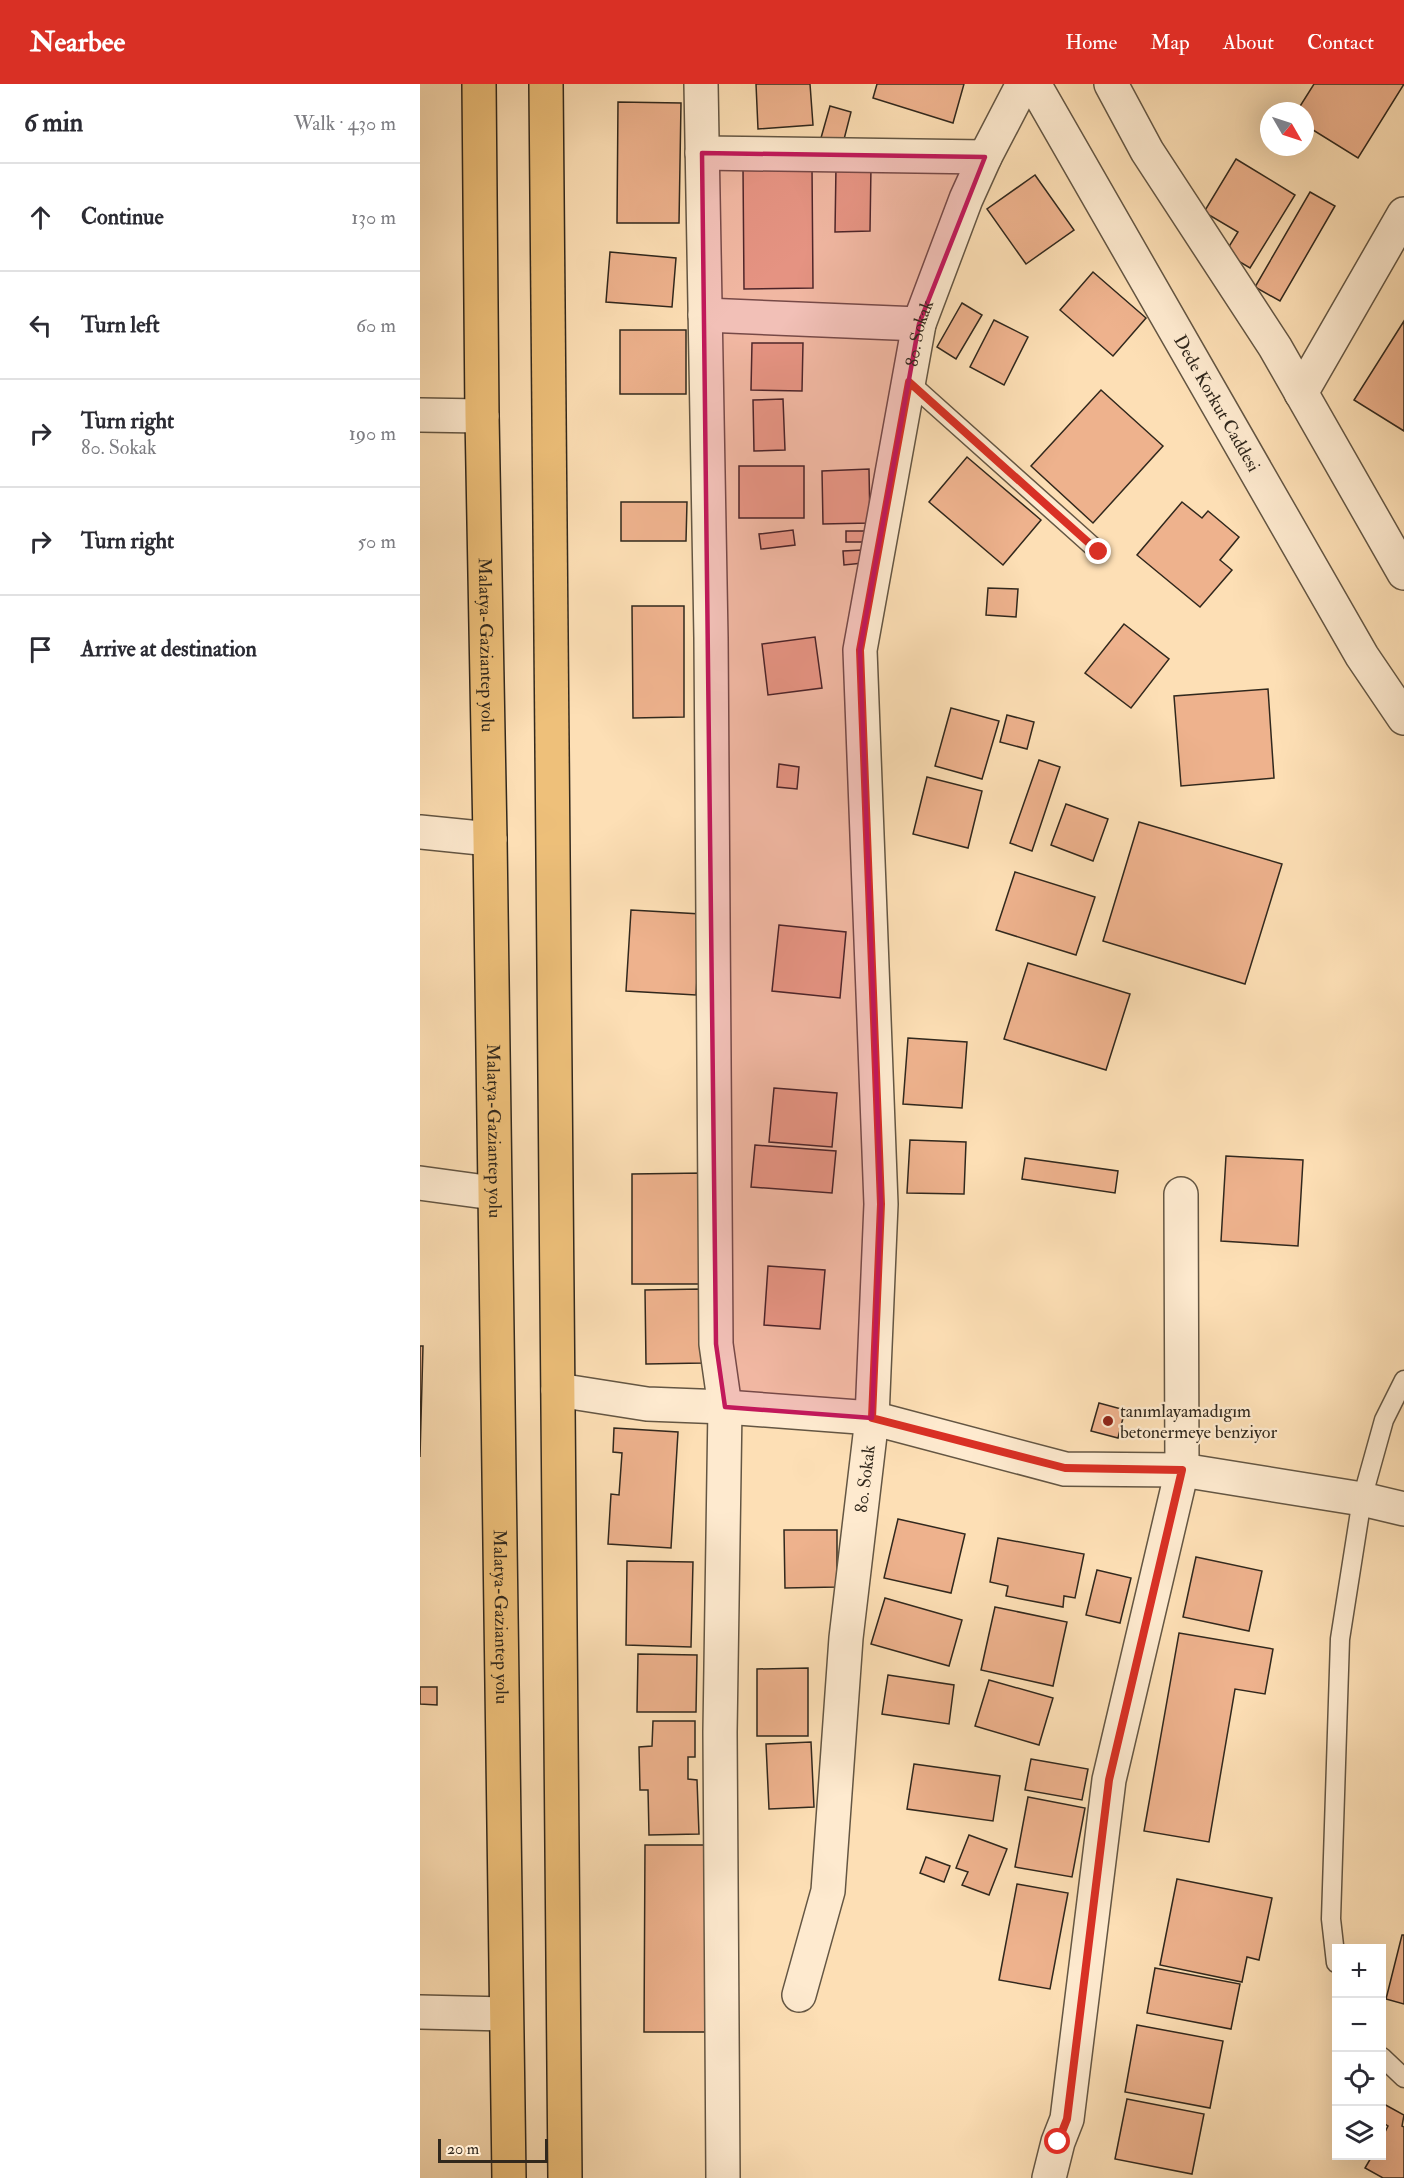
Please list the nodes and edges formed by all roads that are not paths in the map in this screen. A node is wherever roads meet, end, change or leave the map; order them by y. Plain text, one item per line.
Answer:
1 (479, 84) edge
2 (546, 84) edge
3 (701, 84) edge
4 (1023, 84) edge
5 (1034, 84) edge
6 (1111, 84) edge
7 (702, 153) junction
8 (985, 157) junction
9 (1404, 214) edge
10 (705, 315) junction
11 (919, 324) junction
12 (909, 382) junction
13 (1301, 393) junction
14 (420, 415) edge
15 (482, 416) junction
16 (1099, 552) dead end
17 (1404, 573) edge
18 (1404, 718) edge
19 (420, 832) edge
20 (490, 839) junction
21 (420, 1183) edge
22 (493, 1193) junction
23 (1181, 1194) dead end
24 (1404, 1380) edge
25 (558, 1390) junction
26 (725, 1407) junction
27 (872, 1418) junction
28 (1182, 1470) junction
29 (1362, 1499) junction
30 (1404, 1509) edge
31 (1334, 1944) edge
32 (798, 1995) dead end
33 (420, 2012) edge
34 (506, 2014) junction
35 (1386, 2061) edge
36 (1404, 2078) edge
37 (509, 2178) edge
38 (565, 2178) edge
39 (723, 2178) edge
40 (1049, 2178) edge

1 - 15 highway, Malatya-Gaziantep yolu
2 - 25 highway
3 - 7 street
4 - 8 street, 80. Sokak
5 - 18 street, Dede Korkut Caddesi
6 - 13 street
7 - 8 street
7 - 10 street
8 - 11 street, 80. Sokak
9 - 13 street
10 - 11 street
10 - 26 street
11 - 12 street, 80. Sokak
12 - 16 lane
12 - 27 street, 80. Sokak
13 - 17 street
14 - 15 street
15 - 20 highway, Malatya-Gaziantep yolu
19 - 20 street
20 - 22 highway, Malatya-Gaziantep yolu
21 - 22 street
22 - 34 highway, Malatya-Gaziantep yolu
23 - 28 street
24 - 29 lane
25 - 26 street
25 - 38 highway
26 - 27 street
26 - 39 street
27 - 28 street
27 - 32 street, 80. Sokak
28 - 29 street
28 - 40 street
29 - 30 street
29 - 31 lane
33 - 34 street
34 - 37 highway, Malatya-Gaziantep yolu
35 - 36 lane

